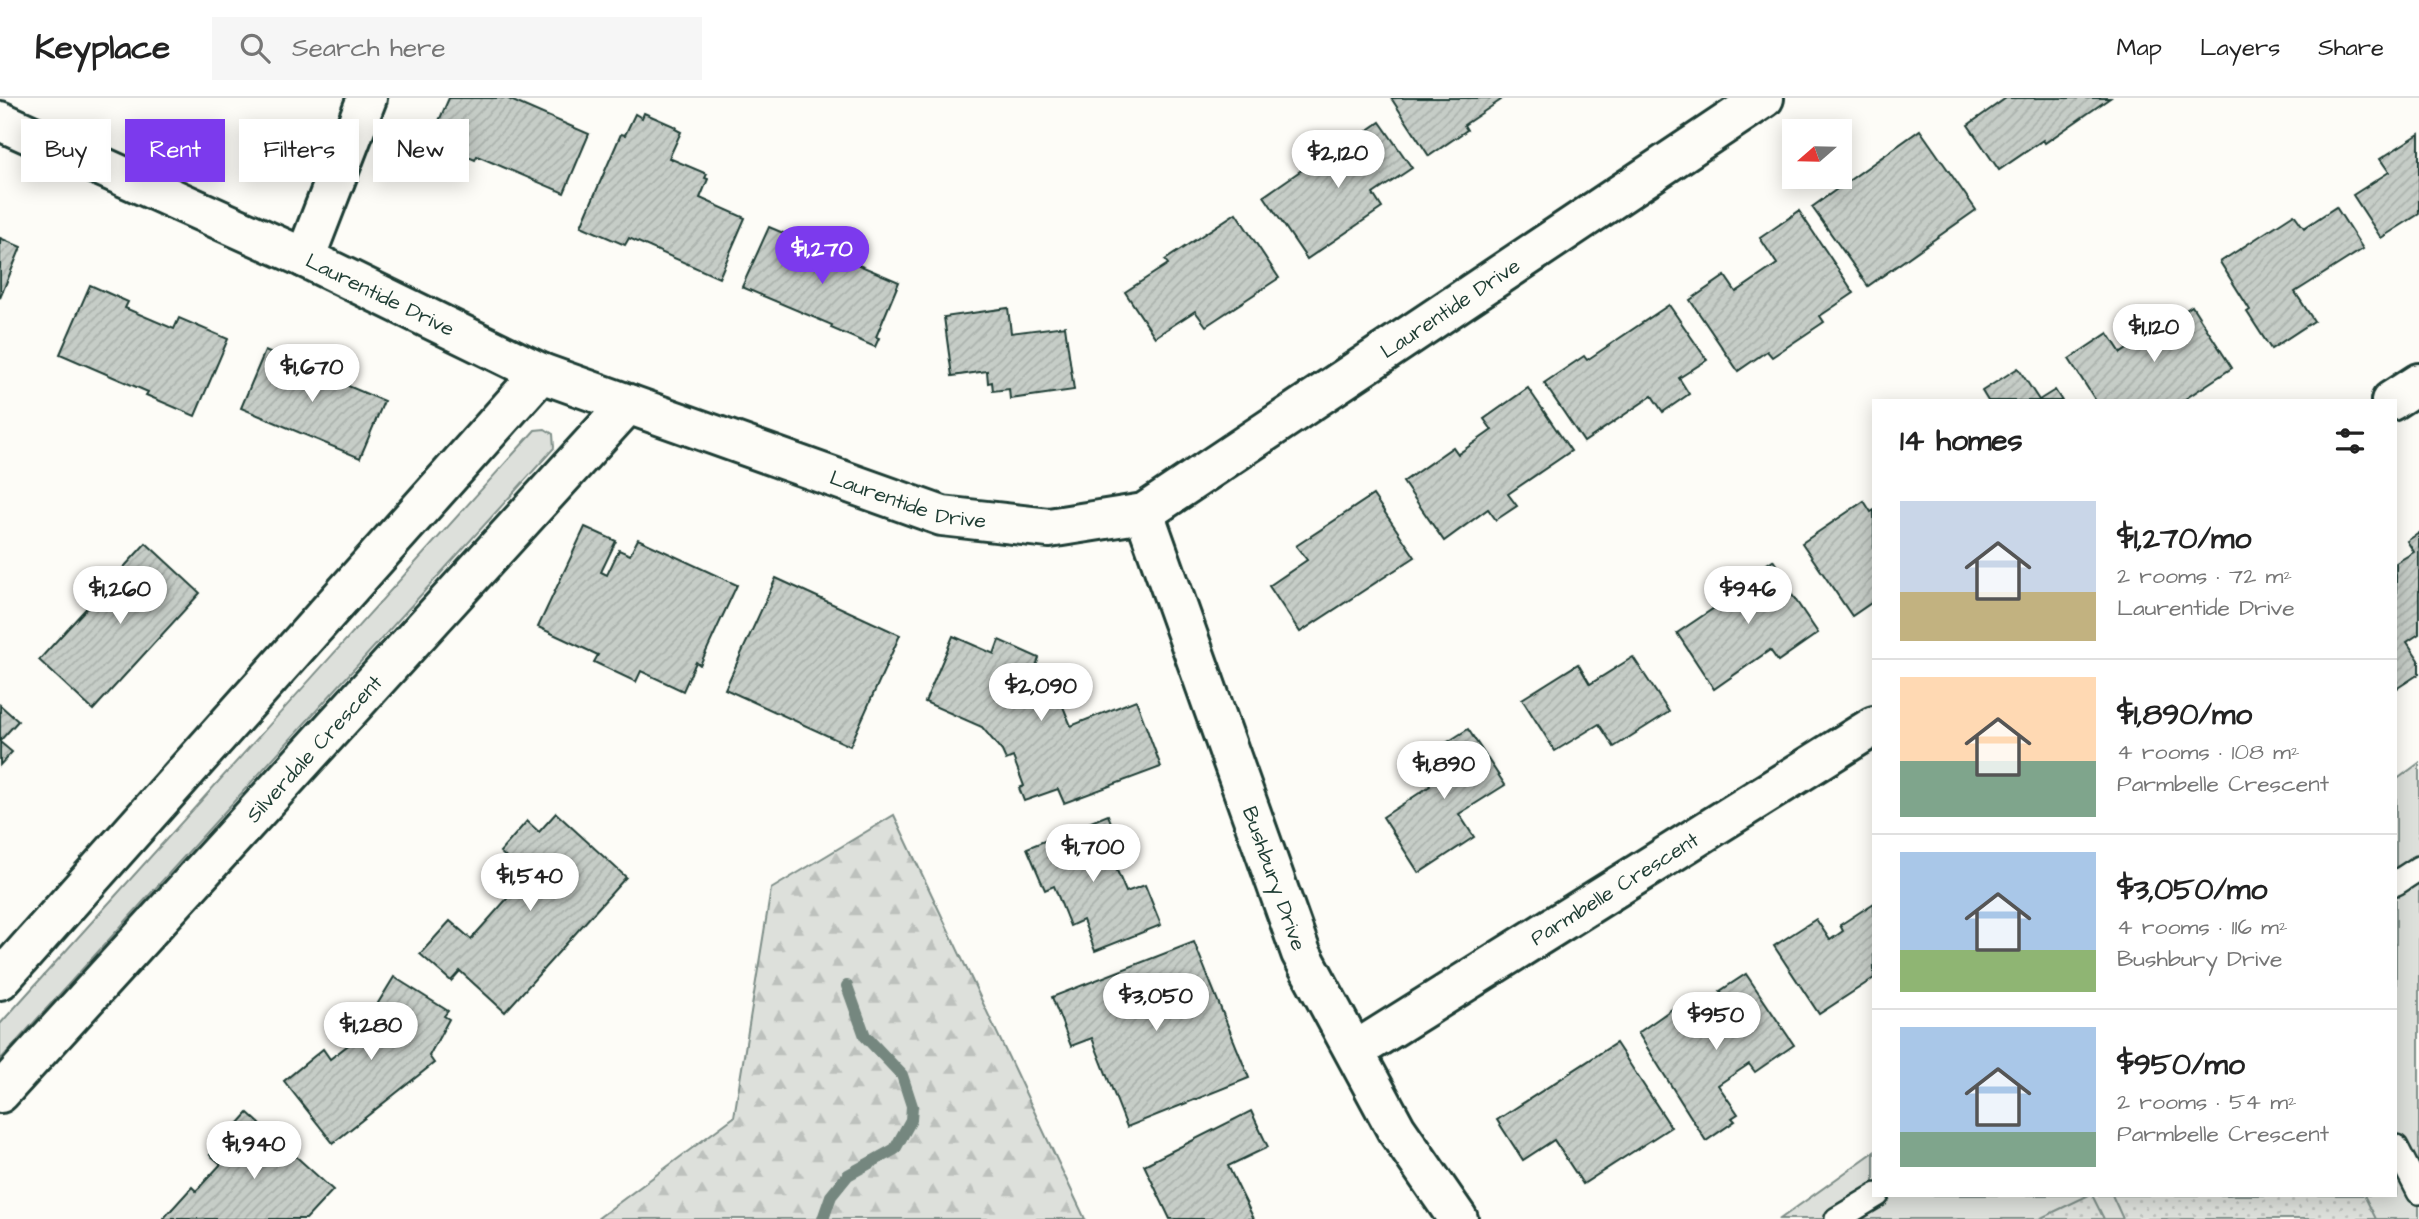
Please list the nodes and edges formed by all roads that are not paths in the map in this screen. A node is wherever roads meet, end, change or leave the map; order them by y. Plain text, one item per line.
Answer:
1 (367, 98) edge
2 (1764, 98) edge
3 (0, 121) edge
4 (305, 258) junction
5 (541, 373) junction
6 (2419, 383) edge
7 (2394, 399) edge
8 (628, 404) junction
9 (1144, 513) junction
10 (1872, 727) edge
11 (2419, 868) edge
12 (2397, 882) edge
13 (0, 980) edge
14 (1355, 1051) junction
15 (0, 1093) edge
16 (2397, 1149) edge
17 (2419, 1192) edge
18 (1874, 1197) edge
19 (1458, 1219) edge
20 (1837, 1219) edge

1 - 4 street
2 - 9 street, Laurentide Drive
3 - 4 street, Laurentide Drive
4 - 5 street, Laurentide Drive
5 - 8 street, Laurentide Drive
5 - 13 street
6 - 7 street
8 - 9 street, Laurentide Drive
8 - 15 street, Silverdale Crescent
9 - 14 street, Bushbury Drive
10 - 14 street, Parmbelle Crescent
11 - 12 lane
14 - 19 street, Bushbury Drive
16 - 17 lane
18 - 20 lane

